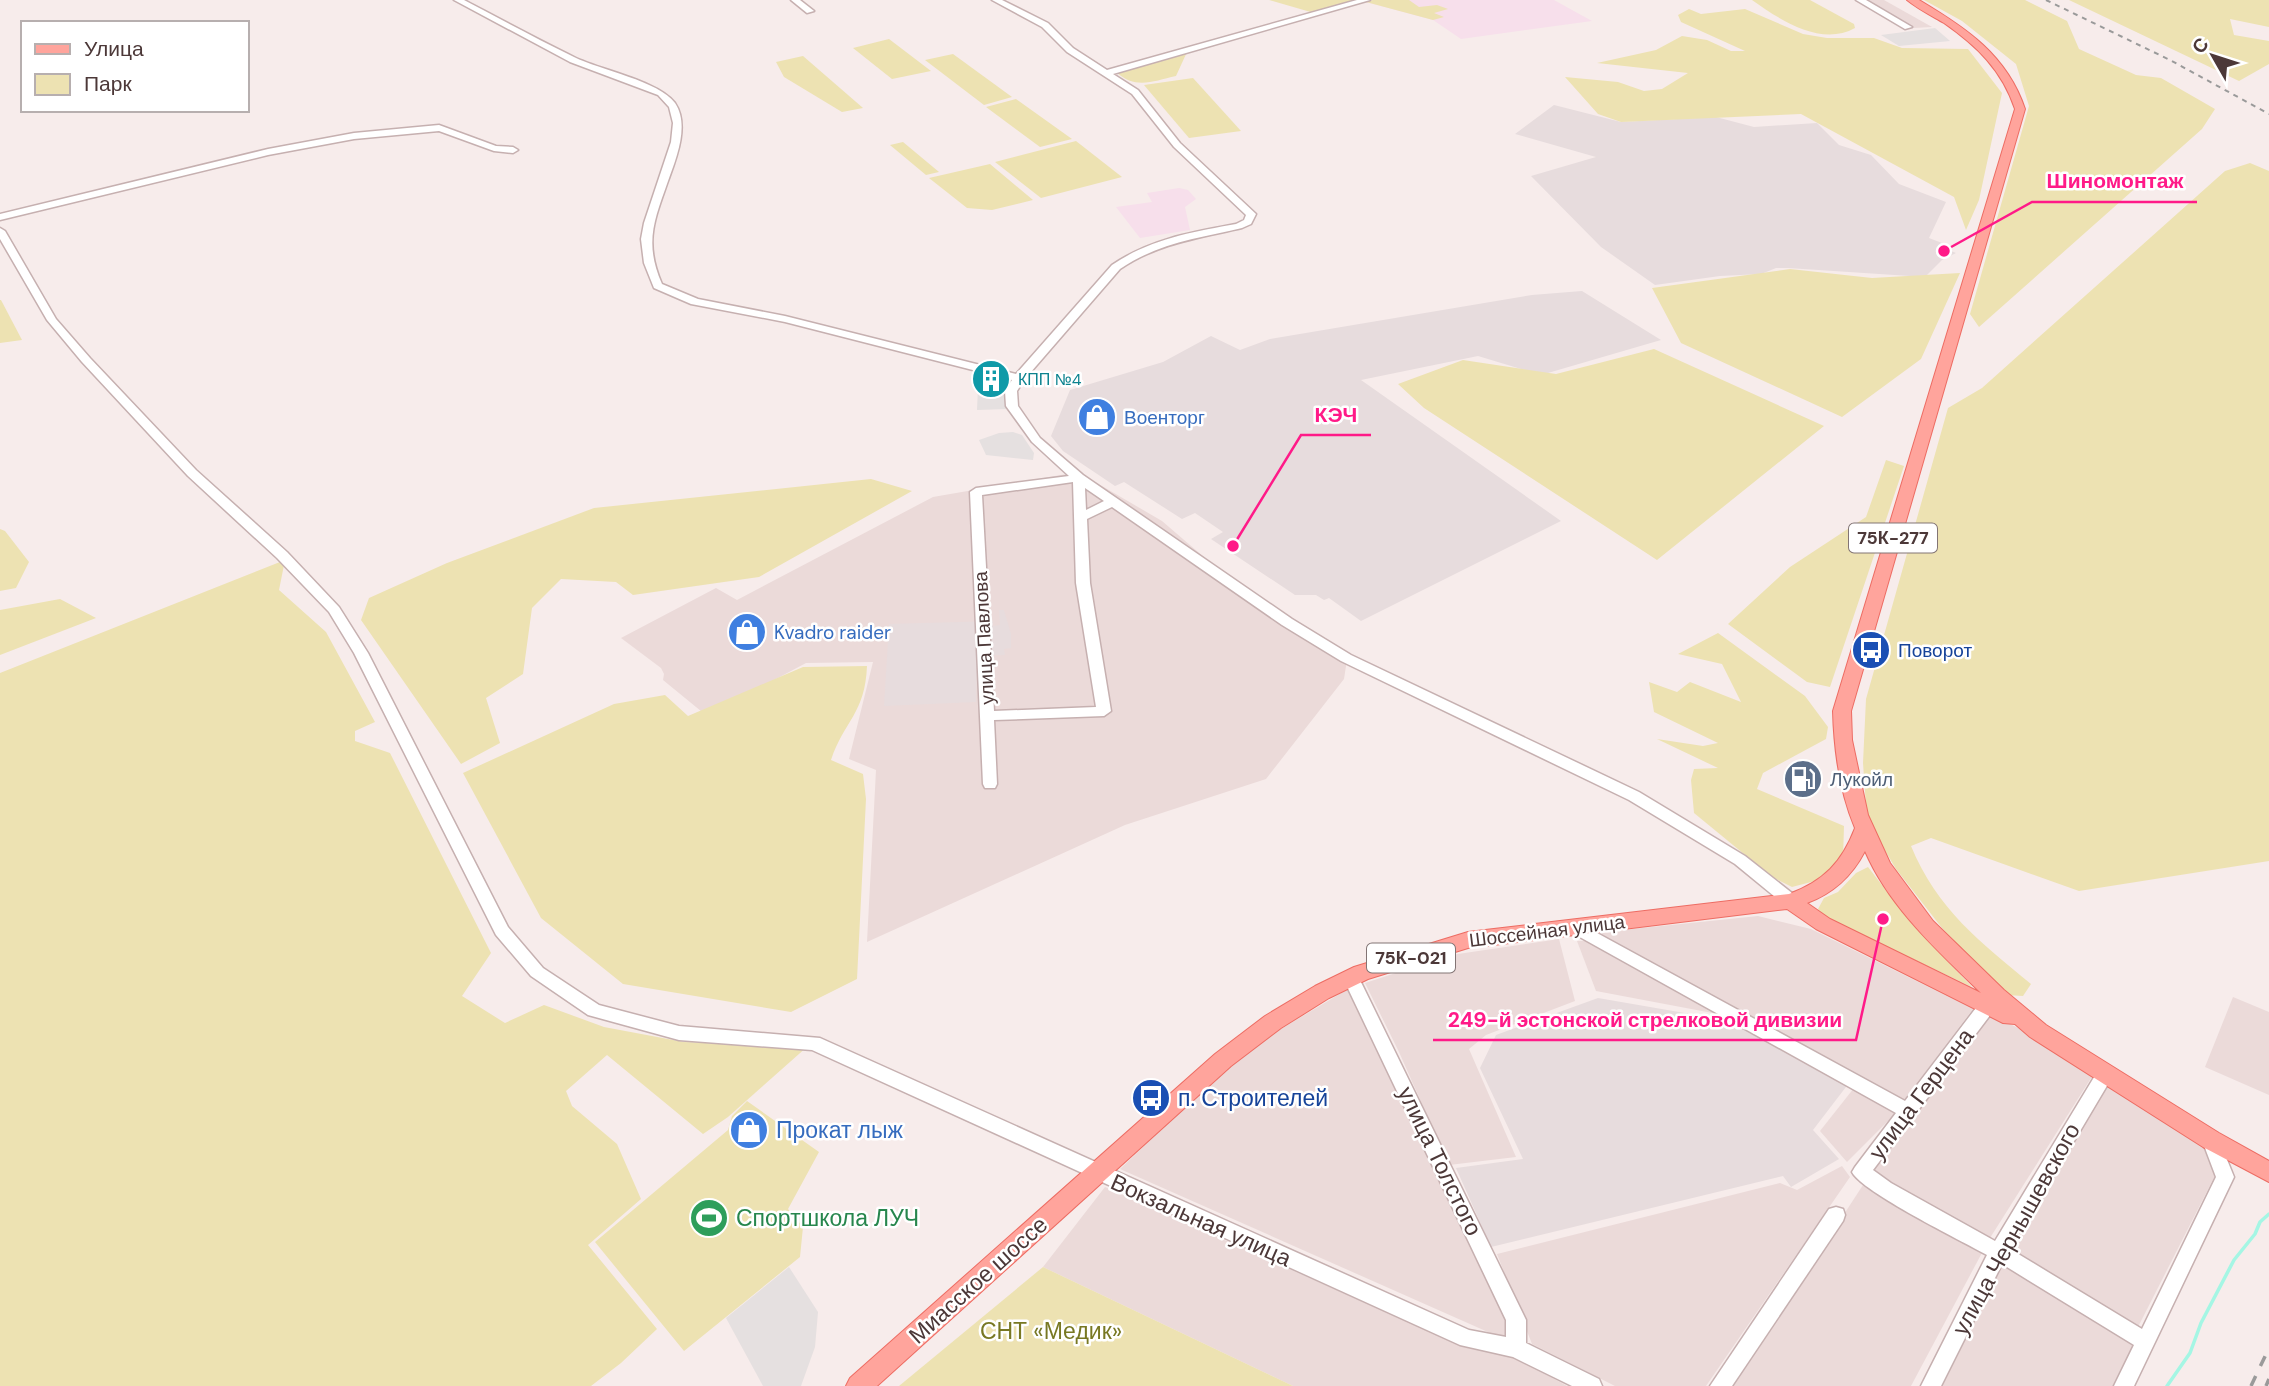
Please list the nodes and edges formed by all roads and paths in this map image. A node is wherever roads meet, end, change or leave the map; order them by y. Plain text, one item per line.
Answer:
1 (458, 0) edge
2 (795, 0) edge
3 (996, 0) edge
4 (1366, 0) edge
5 (1860, 0) edge
6 (1912, 0) edge
7 (810, 11) dead end
8 (1908, 27) dead end
9 (1106, 73) junction
10 (513, 150) dead end
11 (0, 217) edge
12 (0, 231) edge
13 (1019, 378) junction
14 (1079, 478) junction
15 (1113, 502) junction
16 (1079, 518) junction
17 (988, 716) junction
18 (990, 784) dead end
19 (1865, 827) junction
20 (1791, 901) junction
21 (1575, 927) junction
22 (1351, 978) junction
23 (1988, 1005) junction
24 (2038, 1031) junction
25 (2105, 1074) junction
26 (1908, 1111) junction
27 (2211, 1140) junction
28 (2269, 1172) edge
29 (1097, 1173) junction
30 (1836, 1214) dead end
31 (1998, 1252) junction
32 (2146, 1342) junction
33 (1516, 1348) junction
34 (859, 1386) edge
35 (1592, 1386) edge
36 (1720, 1386) edge
37 (1931, 1386) edge
38 (2124, 1386) edge

1 - 13 street
2 - 7 street
3 - 9 street
4 - 9 street
5 - 8 street
6 - 19 main road, 75К-277
9 - 13 street
10 - 11 street
12 - 29 street, Вокзальная улица
13 - 14 street
14 - 15 street
14 - 16 street
14 - 17 street, улица Павлова
15 - 16 street
15 - 20 street
16 - 17 street
17 - 18 street, улица Павлова
19 - 20 main road, Шоссейная улица / 75К-021
19 - 24 main road
20 - 21 main road, Шоссейная улица / 75К-021
20 - 23 main road
21 - 22 main road, Шоссейная улица / 75К-021
21 - 26 street
22 - 29 main road, Шоссейная улица / 75К-021
22 - 33 street, улица Толстого
23 - 24 main road
23 - 26 street, улица Герцена
24 - 25 main road
25 - 27 main road
25 - 31 street, улица Чернышевского
26 - 31 street, улица Герцена
27 - 28 main road
27 - 32 street
29 - 33 street, Вокзальная улица
29 - 34 main road, Миасское шоссе / 75К-021
30 - 36 street
31 - 32 street
31 - 37 street, улица Чернышевского
32 - 38 street
33 - 35 street, Вокзальная улица

